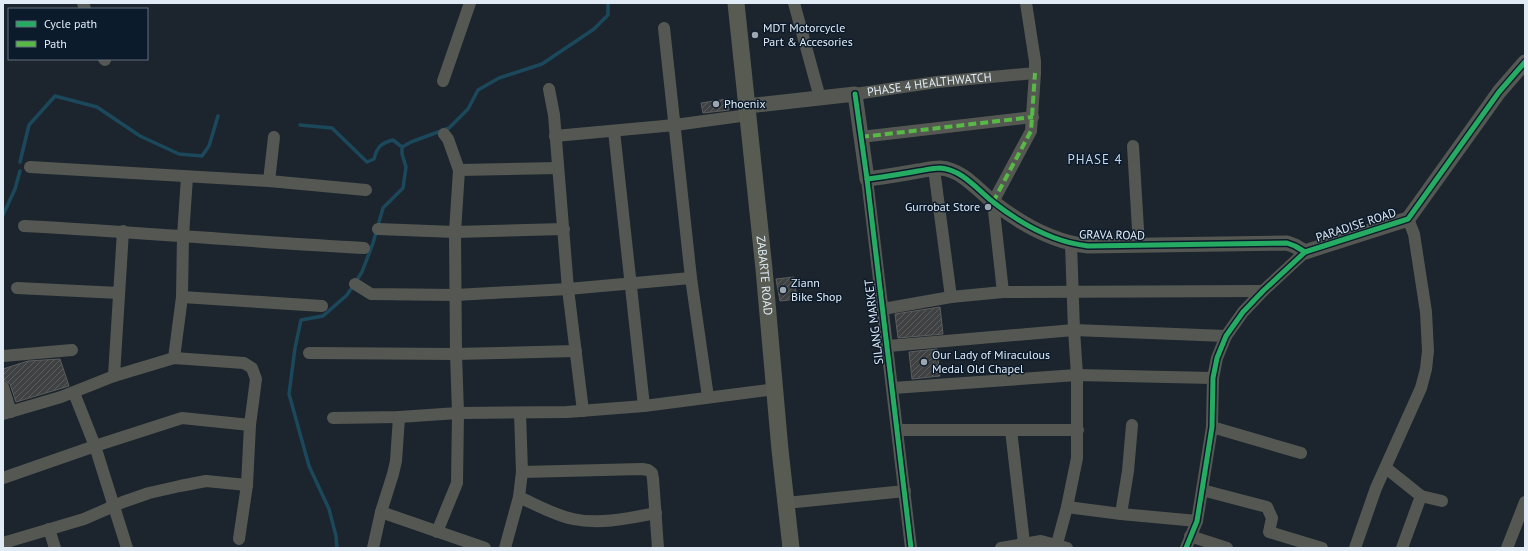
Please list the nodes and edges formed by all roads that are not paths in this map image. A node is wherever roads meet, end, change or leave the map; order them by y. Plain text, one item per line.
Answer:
1 (470, 3) edge
2 (736, 3) edge
3 (794, 3) edge
4 (1026, 3) edge
5 (664, 28) dead end
6 (1525, 62) edge
7 (1035, 70) junction
8 (443, 81) dead end
9 (549, 89) dead end
10 (855, 94) junction
11 (820, 98) junction
12 (747, 111) junction
13 (1032, 117) junction
14 (675, 125) junction
15 (614, 131) junction
16 (444, 134) dead end
17 (556, 136) junction
18 (274, 137) dead end
19 (861, 138) junction
20 (1133, 146) dead end
21 (30, 167) dead end
22 (557, 168) junction
23 (934, 169) junction
24 (459, 170) junction
25 (188, 176) junction
26 (867, 179) junction
27 (269, 181) junction
28 (366, 190) dead end
29 (993, 202) junction
30 (1408, 218) junction
31 (24, 226) dead end
32 (378, 229) dead end
33 (564, 229) junction
34 (123, 231) junction
35 (455, 232) junction
36 (184, 236) junction
37 (1071, 244) junction
38 (1139, 246) junction
39 (364, 248) dead end
40 (1305, 252) junction
41 (691, 278) junction
42 (355, 284) dead end
43 (630, 284) junction
44 (17, 288) dead end
45 (568, 289) junction
46 (1263, 291) junction
47 (1003, 292) junction
48 (1072, 292) junction
49 (119, 293) junction
50 (455, 295) junction
51 (182, 297) junction
52 (951, 297) junction
53 (322, 306) dead end
54 (883, 310) junction
55 (1074, 330) junction
56 (1226, 336) junction
57 (888, 346) junction
58 (72, 350) dead end
59 (576, 351) junction
60 (309, 353) dead end
61 (456, 354) junction
62 (3, 356) edge
63 (174, 358) junction
64 (1077, 375) junction
65 (114, 376) junction
66 (1213, 378) junction
67 (3, 387) edge
68 (893, 388) junction
69 (775, 389) junction
70 (74, 393) junction
71 (708, 397) junction
72 (644, 406) junction
73 (583, 411) junction
74 (7, 413) edge
75 (458, 413) junction
76 (520, 413) junction
77 (399, 417) junction
78 (333, 418) dead end
79 (250, 425) junction
80 (1132, 425) dead end
81 (1212, 427) junction
82 (898, 430) junction
83 (1011, 430) junction
84 (1078, 430) junction
85 (95, 446) junction
86 (1302, 453) dead end
87 (1386, 468) junction
88 (522, 472) junction
89 (3, 478) edge
90 (247, 485) junction
91 (1202, 490) junction
92 (905, 491) junction
93 (1421, 496) junction
94 (519, 497) junction
95 (1442, 501) dead end
96 (1525, 502) edge
97 (786, 503) junction
98 (114, 506) junction
99 (1067, 506) junction
100 (381, 512) junction
101 (656, 513) junction
102 (1120, 514) junction
103 (1197, 521) junction
104 (49, 529) junction
105 (438, 532) junction
106 (1190, 536) junction
107 (239, 539) dead end
108 (3, 543) edge
109 (1024, 543) junction
110 (1062, 546) edge
111 (55, 548) edge
112 (127, 548) edge
113 (373, 548) edge
114 (485, 548) edge
115 (505, 548) edge
116 (658, 548) edge
117 (791, 548) edge
118 (911, 548) edge
119 (1001, 548) edge
120 (1186, 548) edge
121 (1227, 548) edge
122 (1322, 548) edge
123 (1355, 548) edge
124 (1402, 548) edge
125 (1507, 548) edge

1 - 8 street
2 - 12 main road, ZABARTE ROAD
3 - 11 street
4 - 7 street
5 - 14 street
6 - 30 street, PARADISE ROAD
7 - 10 street, PHASE 4 HEALTHWATCH
7 - 13 street
9 - 17 street
10 - 11 street, PHASE 4 HEALTHWATCH
10 - 19 street, SILANG MARKET
11 - 12 street, PHASE 4 HEALTHWATCH
12 - 14 street
12 - 69 main road, ZABARTE ROAD
13 - 19 street
13 - 29 street
14 - 15 street
14 - 41 street
15 - 17 street
15 - 43 street
16 - 24 street
17 - 22 street
18 - 27 street
19 - 26 street, SILANG MARKET
20 - 38 street
21 - 25 street
22 - 24 street
22 - 33 street
23 - 26 street, GRAVA ROAD
23 - 29 street, GRAVA ROAD
23 - 52 street
24 - 35 street
25 - 27 street
25 - 36 street
26 - 54 street, SILANG MARKET
27 - 28 street
29 - 37 street, GRAVA ROAD
29 - 47 street
30 - 40 street, PARADISE ROAD
30 - 87 street
31 - 34 street
32 - 35 street
33 - 35 street
33 - 45 street
34 - 36 street
34 - 49 street
35 - 50 street
36 - 39 street
36 - 51 street
37 - 38 street, GRAVA ROAD
37 - 48 street
38 - 40 street, GRAVA ROAD
40 - 46 street, PARADISE ROAD
41 - 43 street
41 - 71 street
42 - 50 street
43 - 45 street
43 - 72 street
44 - 49 street
45 - 50 street
45 - 59 street
46 - 48 street
46 - 56 street, PARADISE ROAD
47 - 48 street
47 - 52 street
48 - 55 street
49 - 65 street
50 - 61 street
51 - 53 street
51 - 63 street
52 - 54 street
54 - 57 street, SILANG MARKET
55 - 56 street
55 - 57 street
55 - 64 street
56 - 66 street, PARADISE ROAD
57 - 68 street, SILANG MARKET
58 - 62 street
59 - 61 street
59 - 73 street
60 - 61 street
61 - 75 street
63 - 65 street
63 - 79 street
64 - 66 street
64 - 68 street
64 - 84 street
65 - 70 street
66 - 81 street, PARADISE ROAD
67 - 74 street
68 - 82 street, SILANG MARKET
69 - 71 street
69 - 97 main road, ZABARTE ROAD
70 - 74 street
70 - 85 street
71 - 72 street
72 - 73 street
73 - 76 street
75 - 76 street
75 - 77 street
75 - 105 street
76 - 88 street
77 - 78 street
77 - 100 street
79 - 85 street
79 - 90 street
80 - 102 street
81 - 86 street
81 - 91 street, PARADISE ROAD
82 - 83 street
82 - 92 street, SILANG MARKET
83 - 84 street
83 - 109 street
84 - 99 street
85 - 89 street
85 - 98 street
87 - 93 street
87 - 123 street
88 - 94 street
88 - 101 street
90 - 98 street
90 - 107 street
91 - 103 street, PARADISE ROAD
91 - 122 street
92 - 97 street
92 - 118 street, SILANG MARKET
93 - 95 street
93 - 124 street
94 - 101 street
94 - 115 street
96 - 125 street
97 - 117 main road, ZABARTE ROAD
98 - 104 street
98 - 112 street
99 - 102 street
99 - 110 street
100 - 105 street
100 - 113 street
101 - 116 street
102 - 103 street
103 - 106 street, PARADISE ROAD
104 - 108 street
104 - 111 street
105 - 114 street
106 - 120 street, PARADISE ROAD
106 - 121 street
109 - 110 street
109 - 119 street

